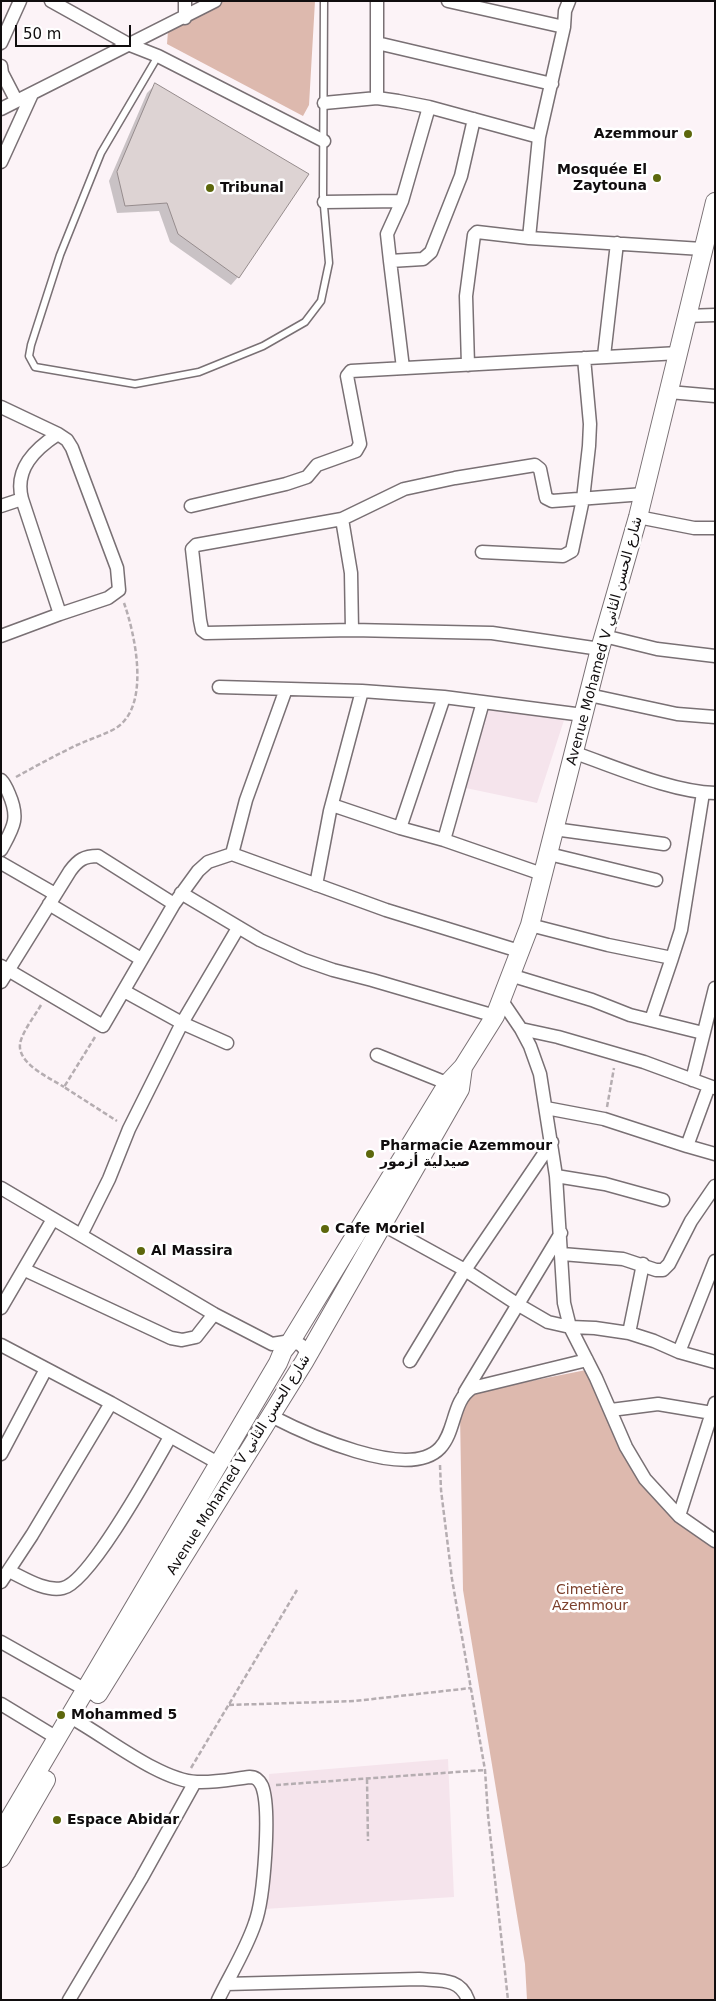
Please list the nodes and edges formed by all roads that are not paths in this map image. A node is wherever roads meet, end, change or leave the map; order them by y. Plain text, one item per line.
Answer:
1 (20, 1) edge
2 (51, 1) edge
3 (185, 1) edge
4 (215, 1) edge
5 (324, 1) edge
6 (377, 1) edge
7 (448, 1) edge
8 (565, 5) edge
9 (185, 18) junction
10 (564, 27) junction
11 (1, 43) edge
12 (376, 43) junction
13 (130, 45) junction
14 (158, 56) junction
15 (1, 66) edge
16 (552, 84) junction
17 (32, 94) junction
18 (378, 98) junction
19 (16, 100) junction
20 (324, 103) junction
21 (429, 107) junction
22 (1, 109) edge
23 (474, 119) junction
24 (539, 136) junction
25 (324, 141) junction
26 (1, 162) edge
27 (402, 201) junction
28 (324, 202) junction
29 (715, 202) edge
30 (529, 238) junction
31 (617, 243) junction
32 (702, 249) junction
33 (390, 262) junction
34 (715, 315) edge
35 (686, 316) junction
36 (679, 353) junction
37 (604, 356) junction
38 (584, 358) junction
39 (468, 365) junction
40 (403, 368) junction
41 (669, 392) junction
42 (715, 396) edge
43 (1, 407) edge
44 (58, 434) junction
45 (644, 494) junction
46 (22, 499) junction
47 (583, 499) junction
48 (1, 506) edge
49 (191, 506) dead end
50 (638, 517) junction
51 (342, 519) junction
52 (715, 528) edge
53 (482, 552) dead end
54 (60, 614) junction
55 (352, 630) junction
56 (1, 636) edge
57 (602, 642) junction
58 (715, 656) edge
59 (219, 687) dead end
60 (286, 689) junction
61 (362, 691) junction
62 (589, 695) junction
63 (444, 697) junction
64 (483, 702) junction
65 (583, 715) junction
66 (715, 717) edge
67 (575, 753) junction
68 (3, 782) edge
69 (709, 793) edge
70 (332, 805) junction
71 (400, 828) junction
72 (554, 830) junction
73 (444, 840) junction
74 (664, 844) dead end
75 (1, 850) edge
76 (232, 854) junction
77 (549, 854) junction
78 (1, 863) edge
79 (542, 874) junction
80 (656, 880) dead end
81 (316, 885) junction
82 (181, 893) junction
83 (52, 899) junction
84 (174, 904) junction
85 (530, 924) junction
86 (238, 928) junction
87 (519, 951) junction
88 (672, 958) junction
89 (141, 959) junction
90 (5, 968) edge
91 (510, 976) junction
92 (1, 982) edge
93 (715, 988) edge
94 (124, 991) junction
95 (498, 1009) junction
96 (651, 1020) junction
97 (182, 1023) junction
98 (521, 1029) junction
99 (703, 1033) junction
100 (227, 1043) dead end
101 (377, 1055) dead end
102 (692, 1080) junction
103 (454, 1086) junction
104 (712, 1087) edge
105 (546, 1108) junction
106 (552, 1142) junction
107 (687, 1146) junction
108 (715, 1154) edge
109 (556, 1176) junction
110 (715, 1186) edge
111 (1, 1188) edge
112 (662, 1200) dead end
113 (53, 1219) junction
114 (375, 1220) junction
115 (561, 1232) junction
116 (81, 1235) junction
117 (562, 1254) junction
118 (715, 1261) edge
119 (643, 1264) junction
120 (25, 1270) junction
121 (465, 1270) junction
122 (516, 1304) junction
123 (1, 1308) edge
124 (214, 1314) junction
125 (570, 1327) junction
126 (629, 1333) junction
127 (291, 1342) junction
128 (272, 1344) junction
129 (1, 1345) edge
130 (678, 1352) junction
131 (308, 1353) junction
132 (587, 1360) junction
133 (410, 1361) dead end
134 (715, 1362) edge
135 (278, 1363) junction
136 (46, 1369) junction
137 (297, 1372) junction
138 (465, 1392) junction
139 (111, 1403) junction
140 (713, 1408) edge
141 (611, 1410) junction
142 (271, 1416) junction
143 (170, 1437) junction
144 (1, 1454) edge
145 (218, 1463) junction
146 (679, 1516) junction
147 (715, 1541) edge
148 (9, 1571) junction
149 (1, 1582) edge
150 (1, 1642) edge
151 (91, 1693) junction
152 (1, 1704) edge
153 (75, 1720) junction
154 (57, 1738) junction
155 (190, 1781) junction
156 (1, 1833) edge
157 (1, 1858) edge
158 (226, 1984) junction
159 (69, 2000) edge
160 (218, 2000) edge
161 (468, 2000) edge

1 - 11 street
2 - 13 street
3 - 9 street
4 - 9 street
5 - 20 lane
6 - 12 street
7 - 10 street
8 - 10 street
9 - 13 street
10 - 16 street
12 - 16 street
12 - 18 street
13 - 14 street
13 - 17 street
14 - 25 street
14 - 28 lane
15 - 19 street
16 - 24 street
17 - 19 street
17 - 26 street
18 - 20 street
18 - 21 street
19 - 22 street
20 - 25 lane
21 - 23 street
21 - 27 street
23 - 24 street
23 - 33 street
24 - 30 street
25 - 28 lane
27 - 28 street
27 - 33 street
29 - 32 main road, Avenue Mohamed V شارع الحسن الثاني
30 - 31 street
30 - 39 street
31 - 32 street
31 - 37 street
32 - 35 main road, Avenue Mohamed V شارع الحسن الثاني
33 - 40 street
34 - 35 street
35 - 36 main road, Avenue Mohamed V شارع الحسن الثاني
36 - 37 street
36 - 41 main road, Avenue Mohamed V شارع الحسن الثاني
37 - 38 street
38 - 39 street
38 - 47 street
39 - 40 street
40 - 49 street
41 - 42 street
41 - 45 main road, Avenue Mohamed V شارع الحسن الثاني
43 - 44 street
44 - 46 street
44 - 54 street
45 - 47 street
45 - 50 main road, Avenue Mohamed V شارع الحسن الثاني
46 - 48 street
46 - 54 street
47 - 51 street
47 - 53 street
50 - 52 street
50 - 57 main road, Avenue Mohamed V شارع الحسن الثاني
51 - 55 street
51 - 55 street
54 - 56 street
55 - 57 street
57 - 58 street
57 - 62 main road, Avenue Mohamed V شارع الحسن الثاني
59 - 60 street
60 - 61 street
60 - 76 street
61 - 63 street
61 - 70 street
62 - 65 main road, Avenue Mohamed V شارع الحسن الثاني
62 - 66 street
63 - 64 street
63 - 71 street
64 - 65 street
64 - 73 street
65 - 67 main road, Avenue Mohamed V شارع الحسن الثاني
67 - 69 street
67 - 72 main road, Avenue Mohamed V شارع الحسن الثاني
68 - 75 street
69 - 88 street
70 - 71 street
70 - 81 street
71 - 73 street
72 - 74 street
72 - 77 main road, Avenue Mohamed V شارع الحسن الثاني
73 - 79 street
76 - 81 street
76 - 82 street
77 - 79 main road, Avenue Mohamed V شارع الحسن الثاني
77 - 80 street
78 - 83 street
79 - 85 main road, Avenue Mohamed V شارع الحسن الثاني
81 - 87 street
82 - 84 street
82 - 86 street
83 - 84 street
83 - 89 street
83 - 90 street
84 - 89 street
85 - 87 main road, Avenue Mohamed V شارع الحسن الثاني
85 - 88 street
86 - 95 street
86 - 97 street
87 - 91 main road, Avenue Mohamed V شارع الحسن الثاني
88 - 96 street
89 - 94 street
90 - 92 street
90 - 94 street
91 - 95 main road, Avenue Mohamed V شارع الحسن الثاني
91 - 96 street
93 - 99 street
94 - 97 street
95 - 98 street
95 - 103 main road, Avenue Mohamed V شارع الحسن الثاني
96 - 99 street
97 - 100 street
97 - 116 street
98 - 102 street
98 - 105 street
99 - 102 street
101 - 103 street
102 - 104 street
103 - 114 main road, Avenue Mohamed V شارع الحسن الثاني
104 - 107 street
105 - 106 street
105 - 107 street
106 - 109 street
106 - 121 street
107 - 108 street
109 - 112 street
109 - 115 street
110 - 119 street
111 - 113 street
113 - 116 street
113 - 120 street
114 - 121 street
114 - 127 main road, Avenue Mohamed V شارع الحسن الثاني
114 - 131 main road, Avenue Mohamed V شارع الحسن الثاني
115 - 117 street
115 - 122 street
116 - 124 street
117 - 119 street
117 - 125 street
118 - 130 street
119 - 126 street
120 - 123 street
120 - 124 street
121 - 122 street
121 - 133 street
122 - 125 street
122 - 138 street
124 - 128 street
125 - 126 street
125 - 132 street
126 - 130 street
127 - 128 street
127 - 131 street
127 - 135 main road, Avenue Mohamed V شارع الحسن الثاني
128 - 135 street
129 - 136 street
130 - 134 street
131 - 137 main road, Avenue Mohamed V شارع الحسن الثاني
132 - 138 street
132 - 141 street
135 - 137 street
135 - 145 main road, Avenue Mohamed V شارع الحسن الثاني
136 - 139 street
136 - 144 street
137 - 142 main road, Avenue Mohamed V شارع الحسن الثاني
138 - 142 street
139 - 143 street
139 - 148 street
140 - 141 street
140 - 146 street
141 - 146 street
142 - 151 main road, Avenue Mohamed V شارع الحسن الثاني
143 - 145 street
143 - 148 street
145 - 151 main road, Avenue Mohamed V شارع الحسن الثاني
146 - 147 street
148 - 149 street
150 - 151 street
151 - 153 main road, Avenue Mohamed V شارع الحسن الثاني
152 - 154 street
153 - 154 main road, Avenue Mohamed V شارع الحسن الثاني
153 - 155 street
153 - 157 main road, Avenue Mohamed V شارع الحسن الثاني
154 - 156 main road, Avenue Mohamed V شارع الحسن الثاني
155 - 158 street
155 - 159 street
158 - 160 street
158 - 161 street

